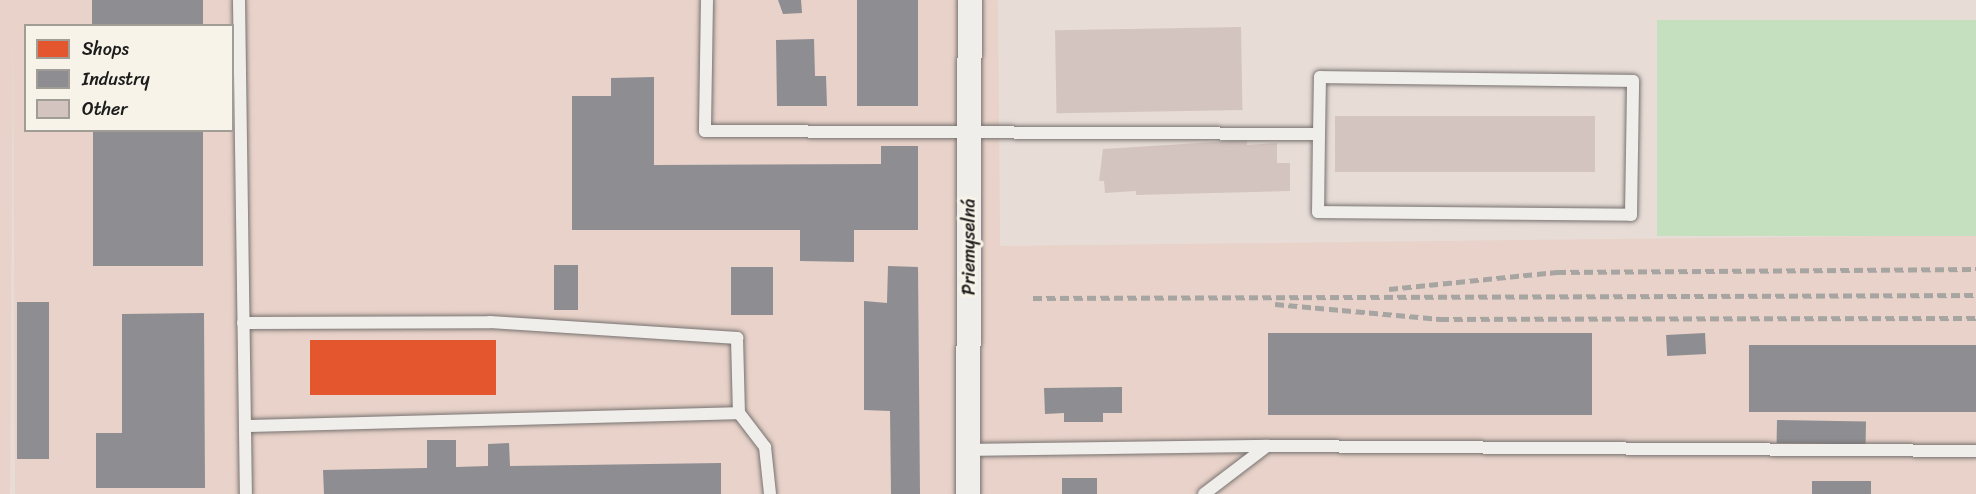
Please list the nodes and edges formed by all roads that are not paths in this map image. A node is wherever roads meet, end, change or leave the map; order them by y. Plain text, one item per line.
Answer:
1 (239, 0) edge
2 (706, 0) edge
3 (970, 0) edge
4 (970, 133) junction
5 (1319, 134) junction
6 (243, 322) junction
7 (739, 413) junction
8 (246, 426) junction
9 (1267, 446) junction
10 (968, 450) junction
11 (1976, 451) edge
12 (246, 494) edge
13 (770, 494) edge
14 (968, 494) edge
15 (1204, 494) edge

1 - 6 lane
2 - 4 lane
3 - 4 street, Priemyselná
4 - 5 lane
4 - 10 street, Priemyselná
5 - 5 lane
6 - 7 lane
6 - 8 lane
7 - 8 lane
7 - 13 lane
8 - 12 lane
9 - 10 lane
9 - 11 lane
9 - 15 lane
10 - 14 street, Priemyselná

